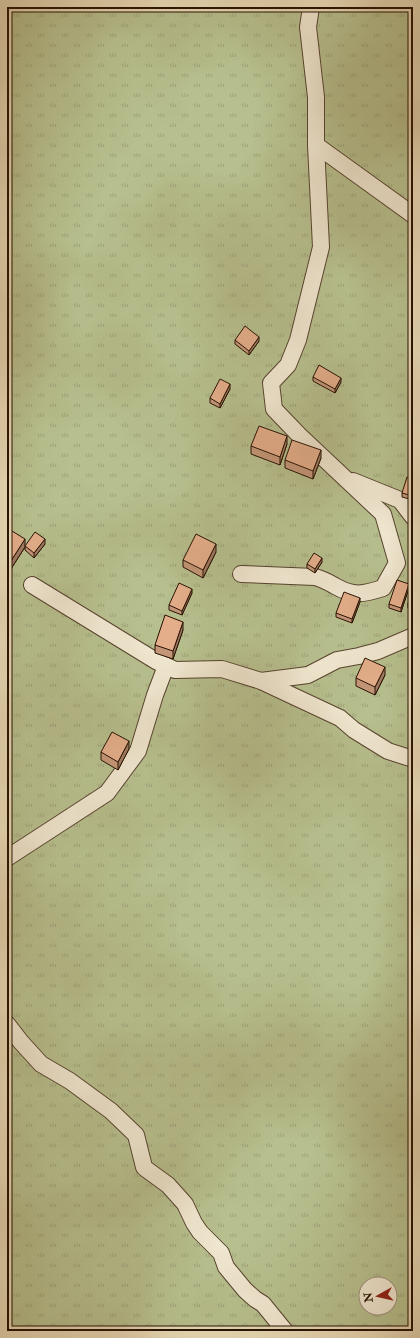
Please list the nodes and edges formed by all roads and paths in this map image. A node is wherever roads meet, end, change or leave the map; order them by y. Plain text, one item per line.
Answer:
1 (311, 7) edge
2 (316, 145) junction
3 (413, 215) edge
4 (345, 478) junction
5 (413, 517) edge
6 (241, 574) dead end
7 (32, 586) dead end
8 (413, 636) edge
9 (166, 666) junction
10 (261, 681) junction
11 (413, 759) edge
12 (7, 858) edge
13 (7, 1024) edge
14 (285, 1331) edge

1 - 2 street
2 - 3 street
2 - 4 street
4 - 5 street
4 - 6 street
7 - 9 street
8 - 10 street
9 - 10 street
9 - 12 street
10 - 11 street
13 - 14 street

